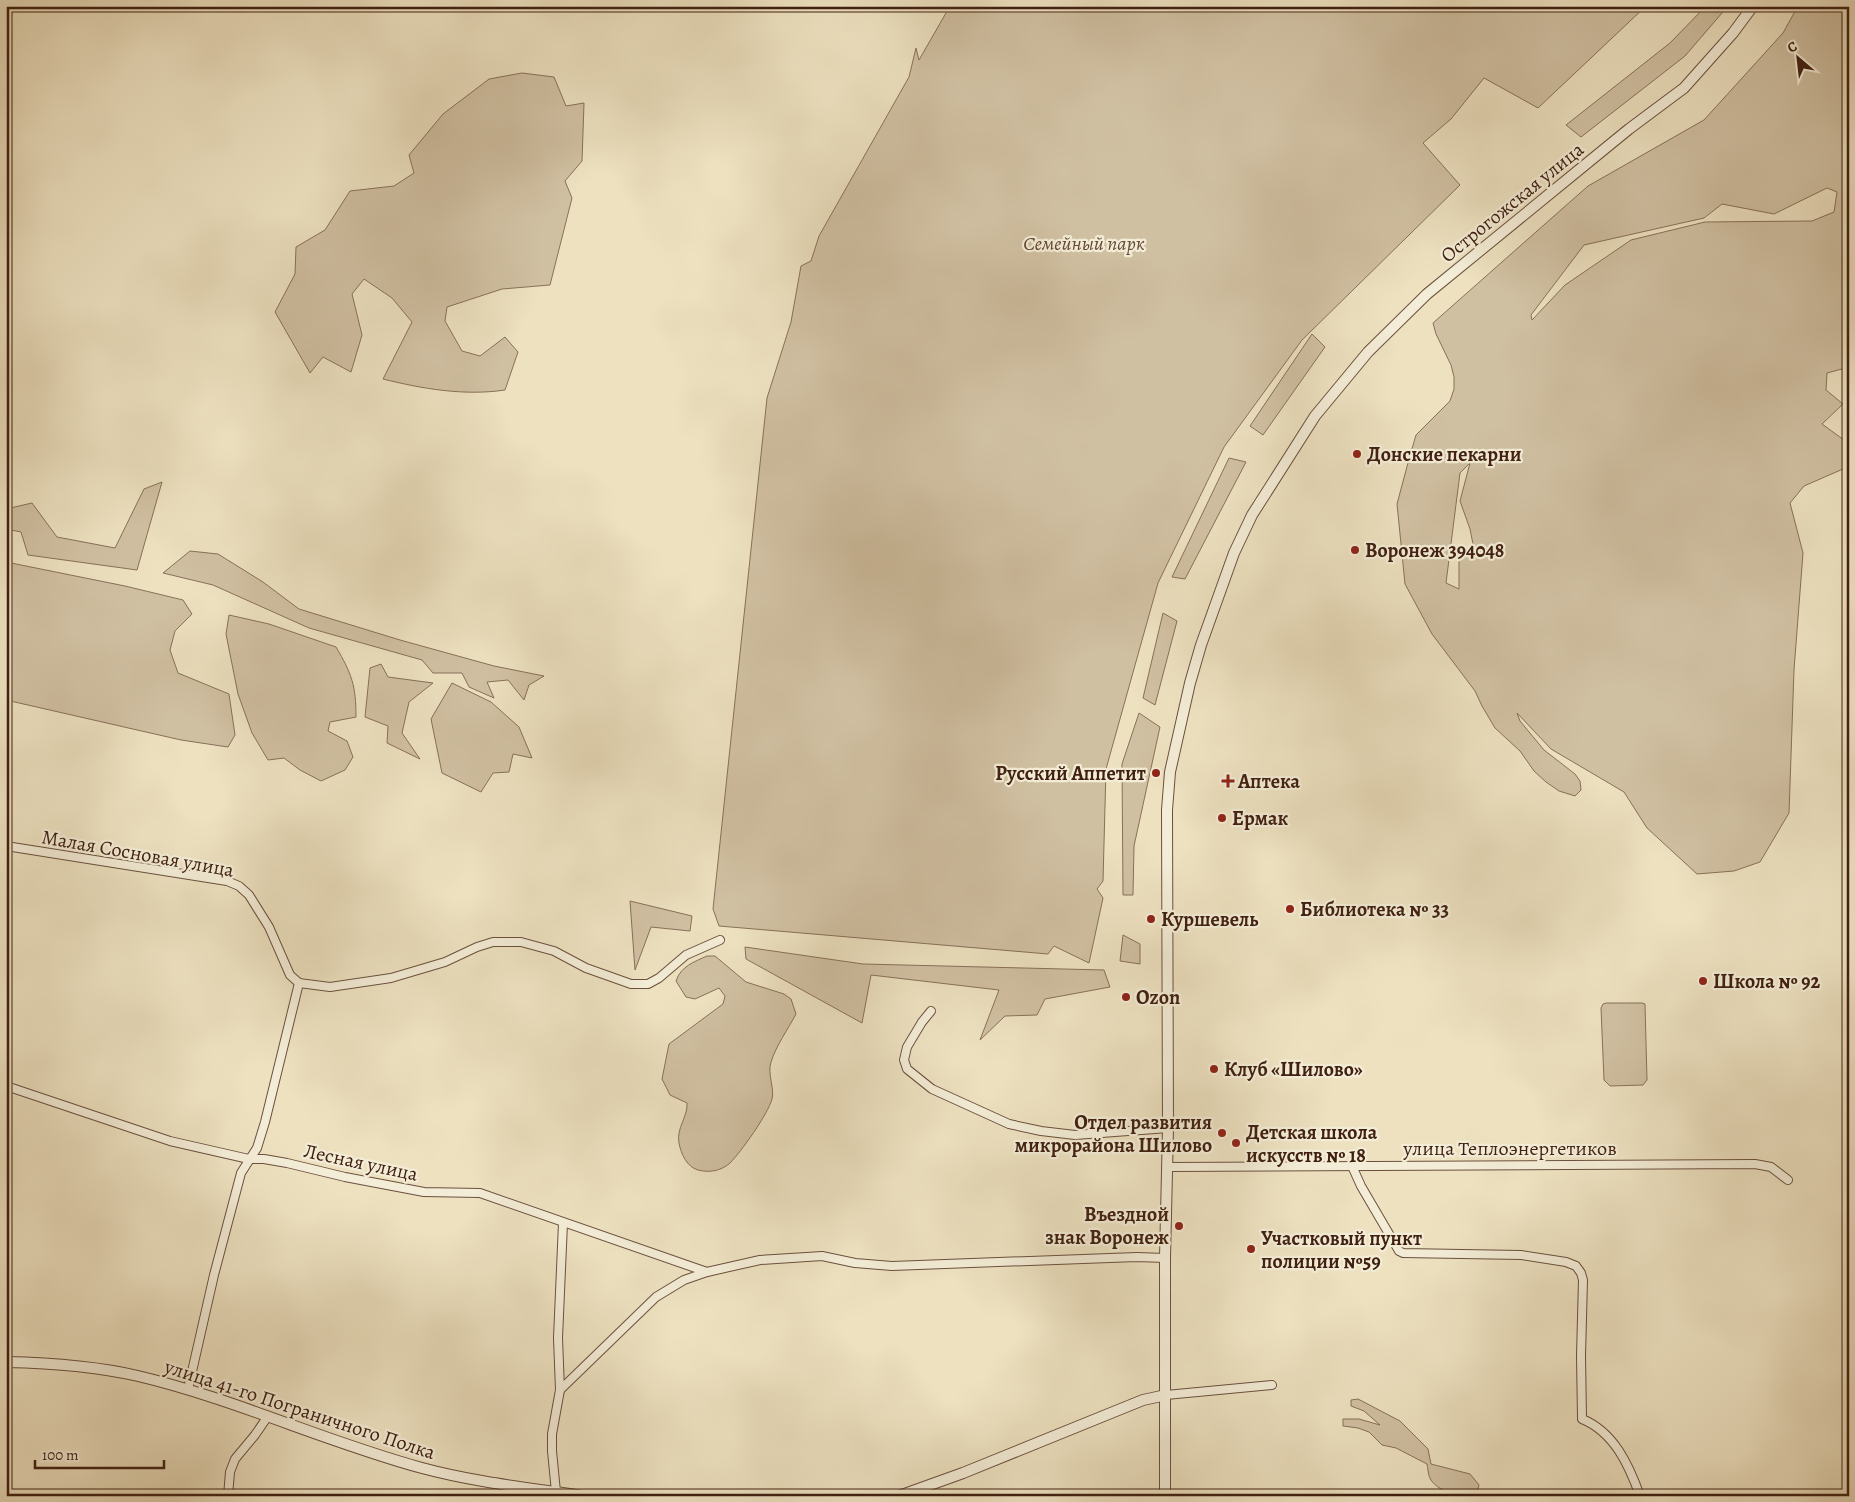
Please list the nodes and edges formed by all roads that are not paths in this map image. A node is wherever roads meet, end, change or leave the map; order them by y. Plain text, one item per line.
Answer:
1 (1753, 6) edge
2 (6, 846) edge
3 (720, 940) dead end
4 (299, 983) junction
5 (931, 1011) dead end
6 (6, 1086) edge
7 (1168, 1128) junction
8 (249, 1159) junction
9 (1168, 1166) junction
10 (1352, 1166) junction
11 (1788, 1180) dead end
12 (563, 1223) junction
13 (1165, 1258) junction
14 (707, 1272) junction
15 (6, 1362) edge
16 (1272, 1385) dead end
17 (188, 1389) junction
18 (560, 1390) junction
19 (1166, 1395) junction
20 (268, 1416) junction
21 (556, 1492) junction
22 (228, 1496) edge
23 (582, 1496) edge
24 (900, 1496) edge
25 (1165, 1496) edge
26 (1640, 1496) edge

1 - 7 street, Острогожская улица
2 - 4 street, Малая Сосновая улица
3 - 4 street
4 - 8 street
5 - 7 street
6 - 8 street, Лесная улица
7 - 9 street
8 - 12 street, Лесная улица
8 - 17 street
9 - 10 street, улица Теплоэнергетиков
9 - 13 street
10 - 11 street, улица Теплоэнергетиков
10 - 26 street
12 - 14 street, Лесная улица
12 - 18 street
13 - 14 street
13 - 19 street
14 - 18 street
15 - 17 street, улица 41-го Пограничного Полка
16 - 19 street
17 - 20 street, улица 41-го Пограничного Полка
18 - 21 street
19 - 24 street
19 - 25 street
20 - 21 street, улица 41-го Пограничного Полка
20 - 22 street
21 - 23 street, улица 41-го Пограничного Полка

